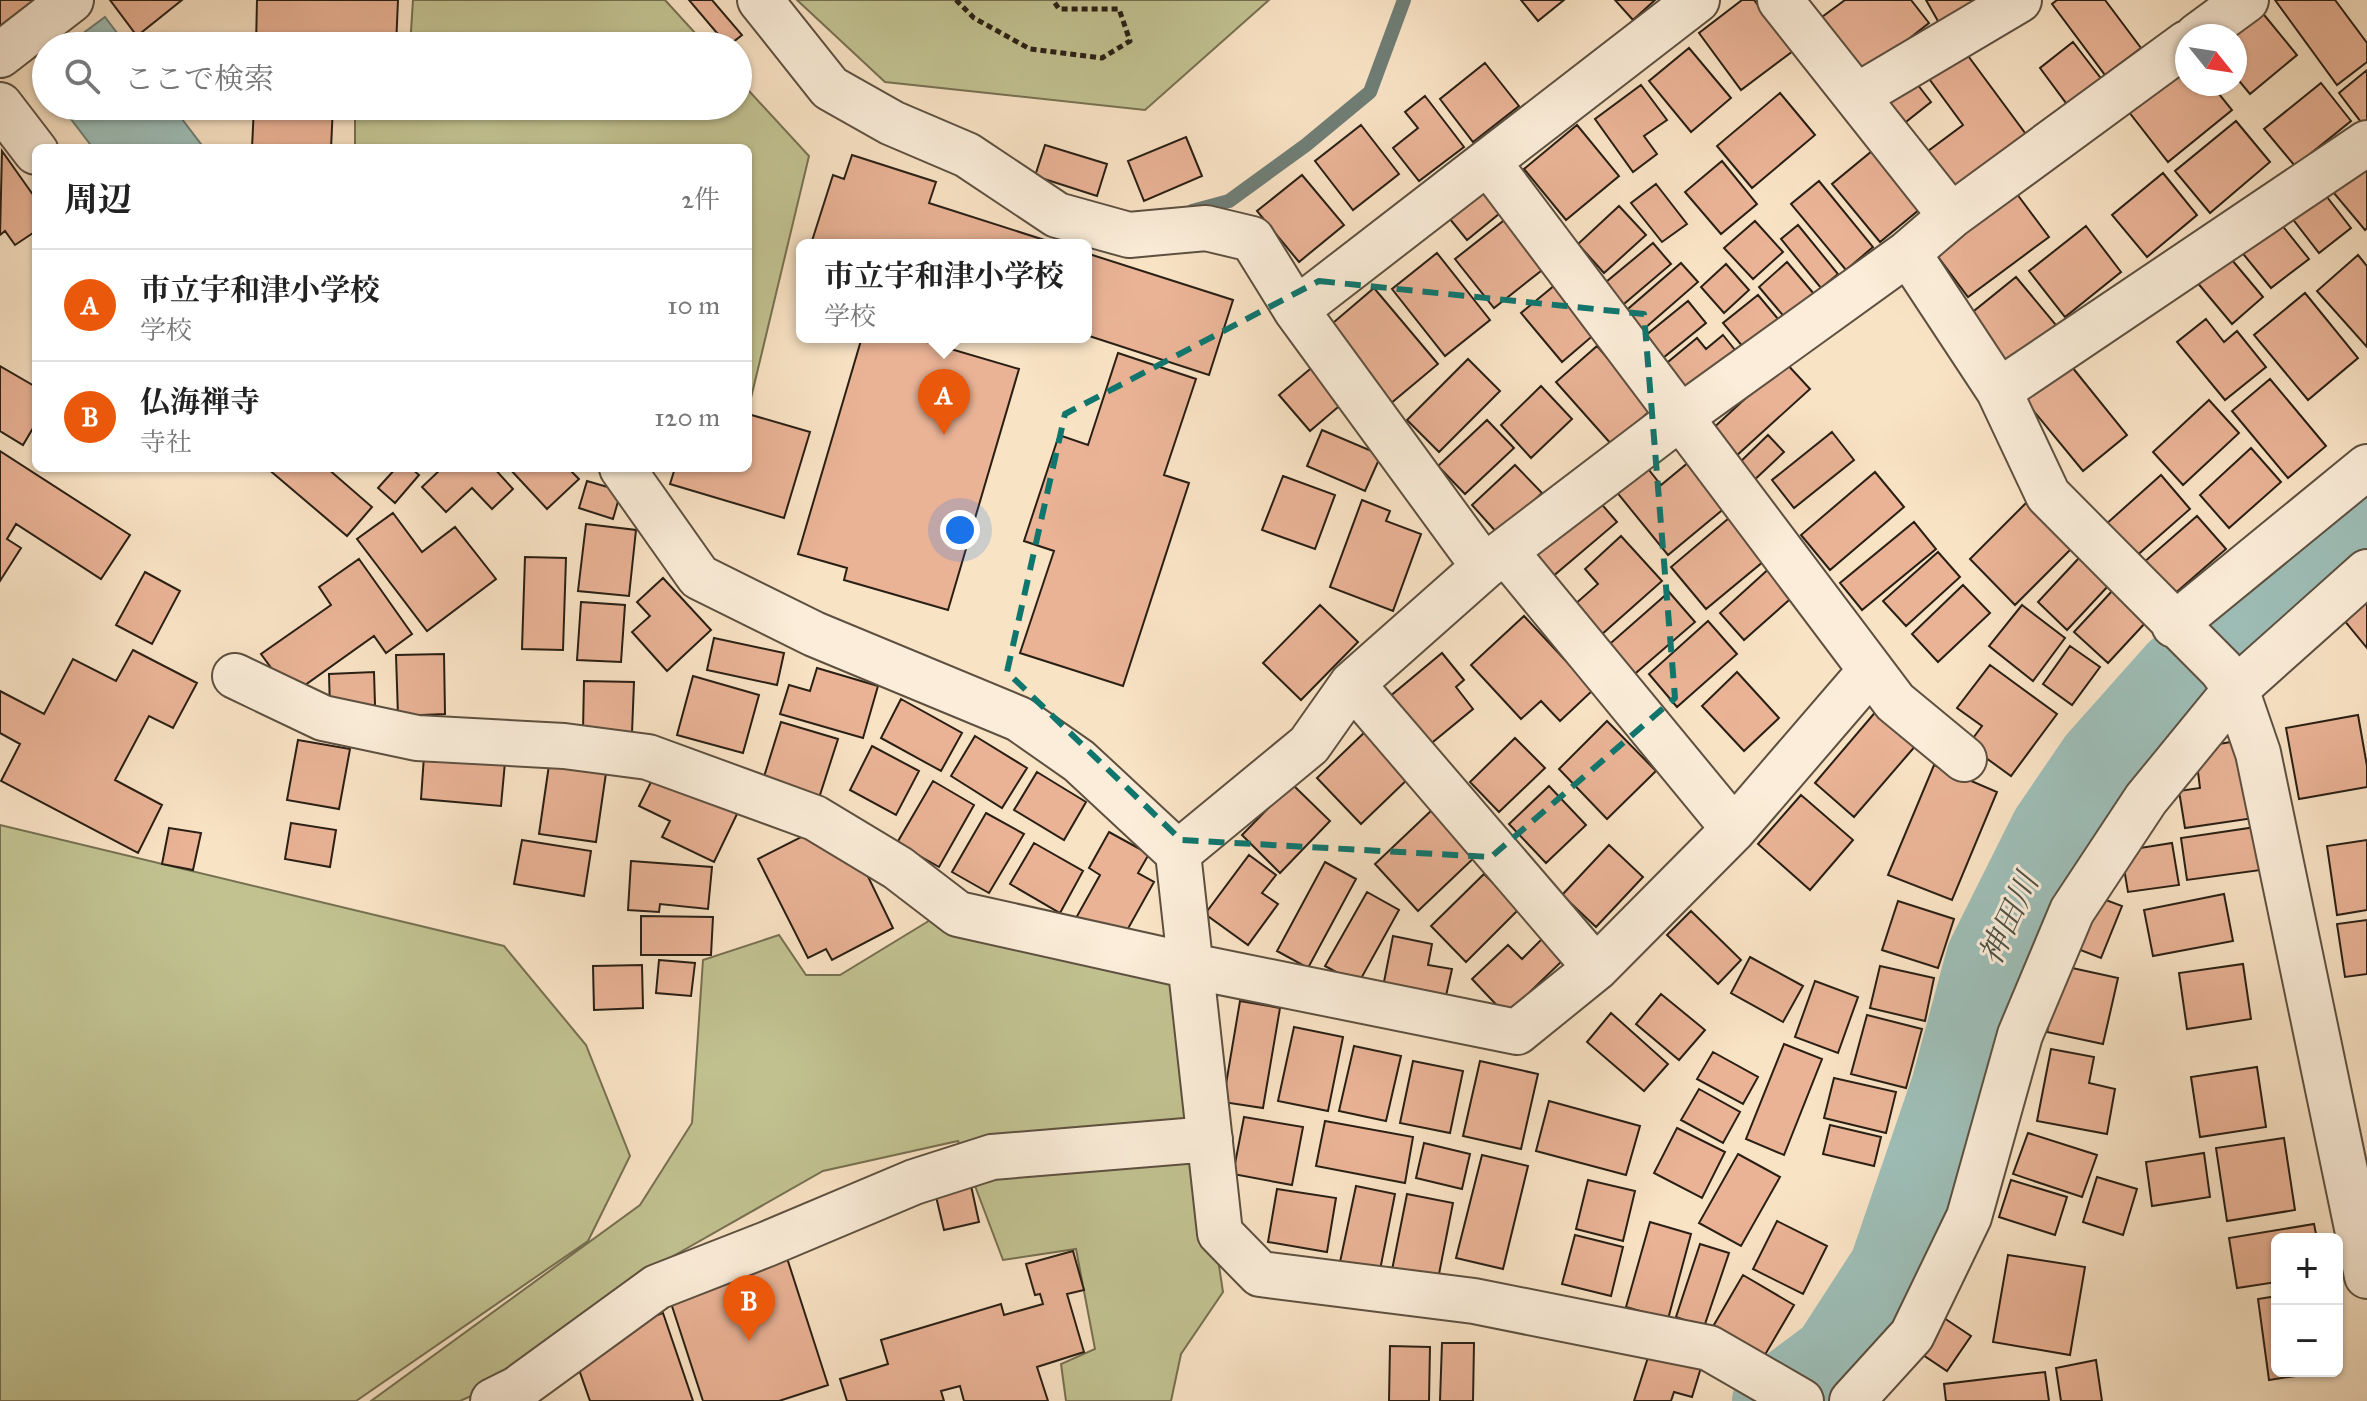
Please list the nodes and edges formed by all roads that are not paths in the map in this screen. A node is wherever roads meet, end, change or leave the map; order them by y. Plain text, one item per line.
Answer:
1 (71, 0) edge
2 (760, 0) edge
3 (1697, 0) edge
4 (1780, 0) edge
5 (2019, 0) edge
6 (2246, 0) edge
7 (2213, 24) edge
8 (2175, 52) edge
9 (0, 55) edge
10 (1857, 96) junction
11 (0, 105) edge
12 (2367, 143) edge
13 (32, 147) edge
14 (1488, 162) junction
15 (1951, 216) junction
16 (1908, 253) junction
17 (1296, 310) junction
18 (1999, 391) junction
19 (1682, 416) junction
20 (2367, 467) edge
21 (625, 472) edge
22 (1495, 559) junction
23 (2367, 572) edge
24 (2181, 632) junction
25 (1871, 670) junction
26 (235, 676) dead end
27 (2228, 679) junction
28 (1352, 684) junction
29 (1964, 759) dead end
30 (1734, 829) junction
31 (1178, 853) junction
32 (1191, 966) junction
33 (1596, 968) junction
34 (1210, 1139) junction
35 (2367, 1276) edge
36 (1761, 1389) edge
37 (493, 1401) edge
38 (1852, 1401) edge

1 - 9 street
2 - 17 street
3 - 14 street
4 - 10 street
5 - 10 street
6 - 7 street
8 - 15 street
10 - 15 street
11 - 13 street
12 - 18 street
14 - 17 street
14 - 19 street
15 - 16 street
16 - 18 street
16 - 19 street
17 - 22 street
18 - 24 street
19 - 22 street
19 - 25 street
20 - 24 street
21 - 31 street
22 - 28 street
22 - 30 street
23 - 27 street
24 - 27 street
25 - 29 street
25 - 30 street
26 - 32 street
27 - 35 street
27 - 38 street
28 - 31 street
28 - 33 street
30 - 33 street
31 - 32 street
32 - 33 street
32 - 34 street
34 - 36 street
34 - 37 street

